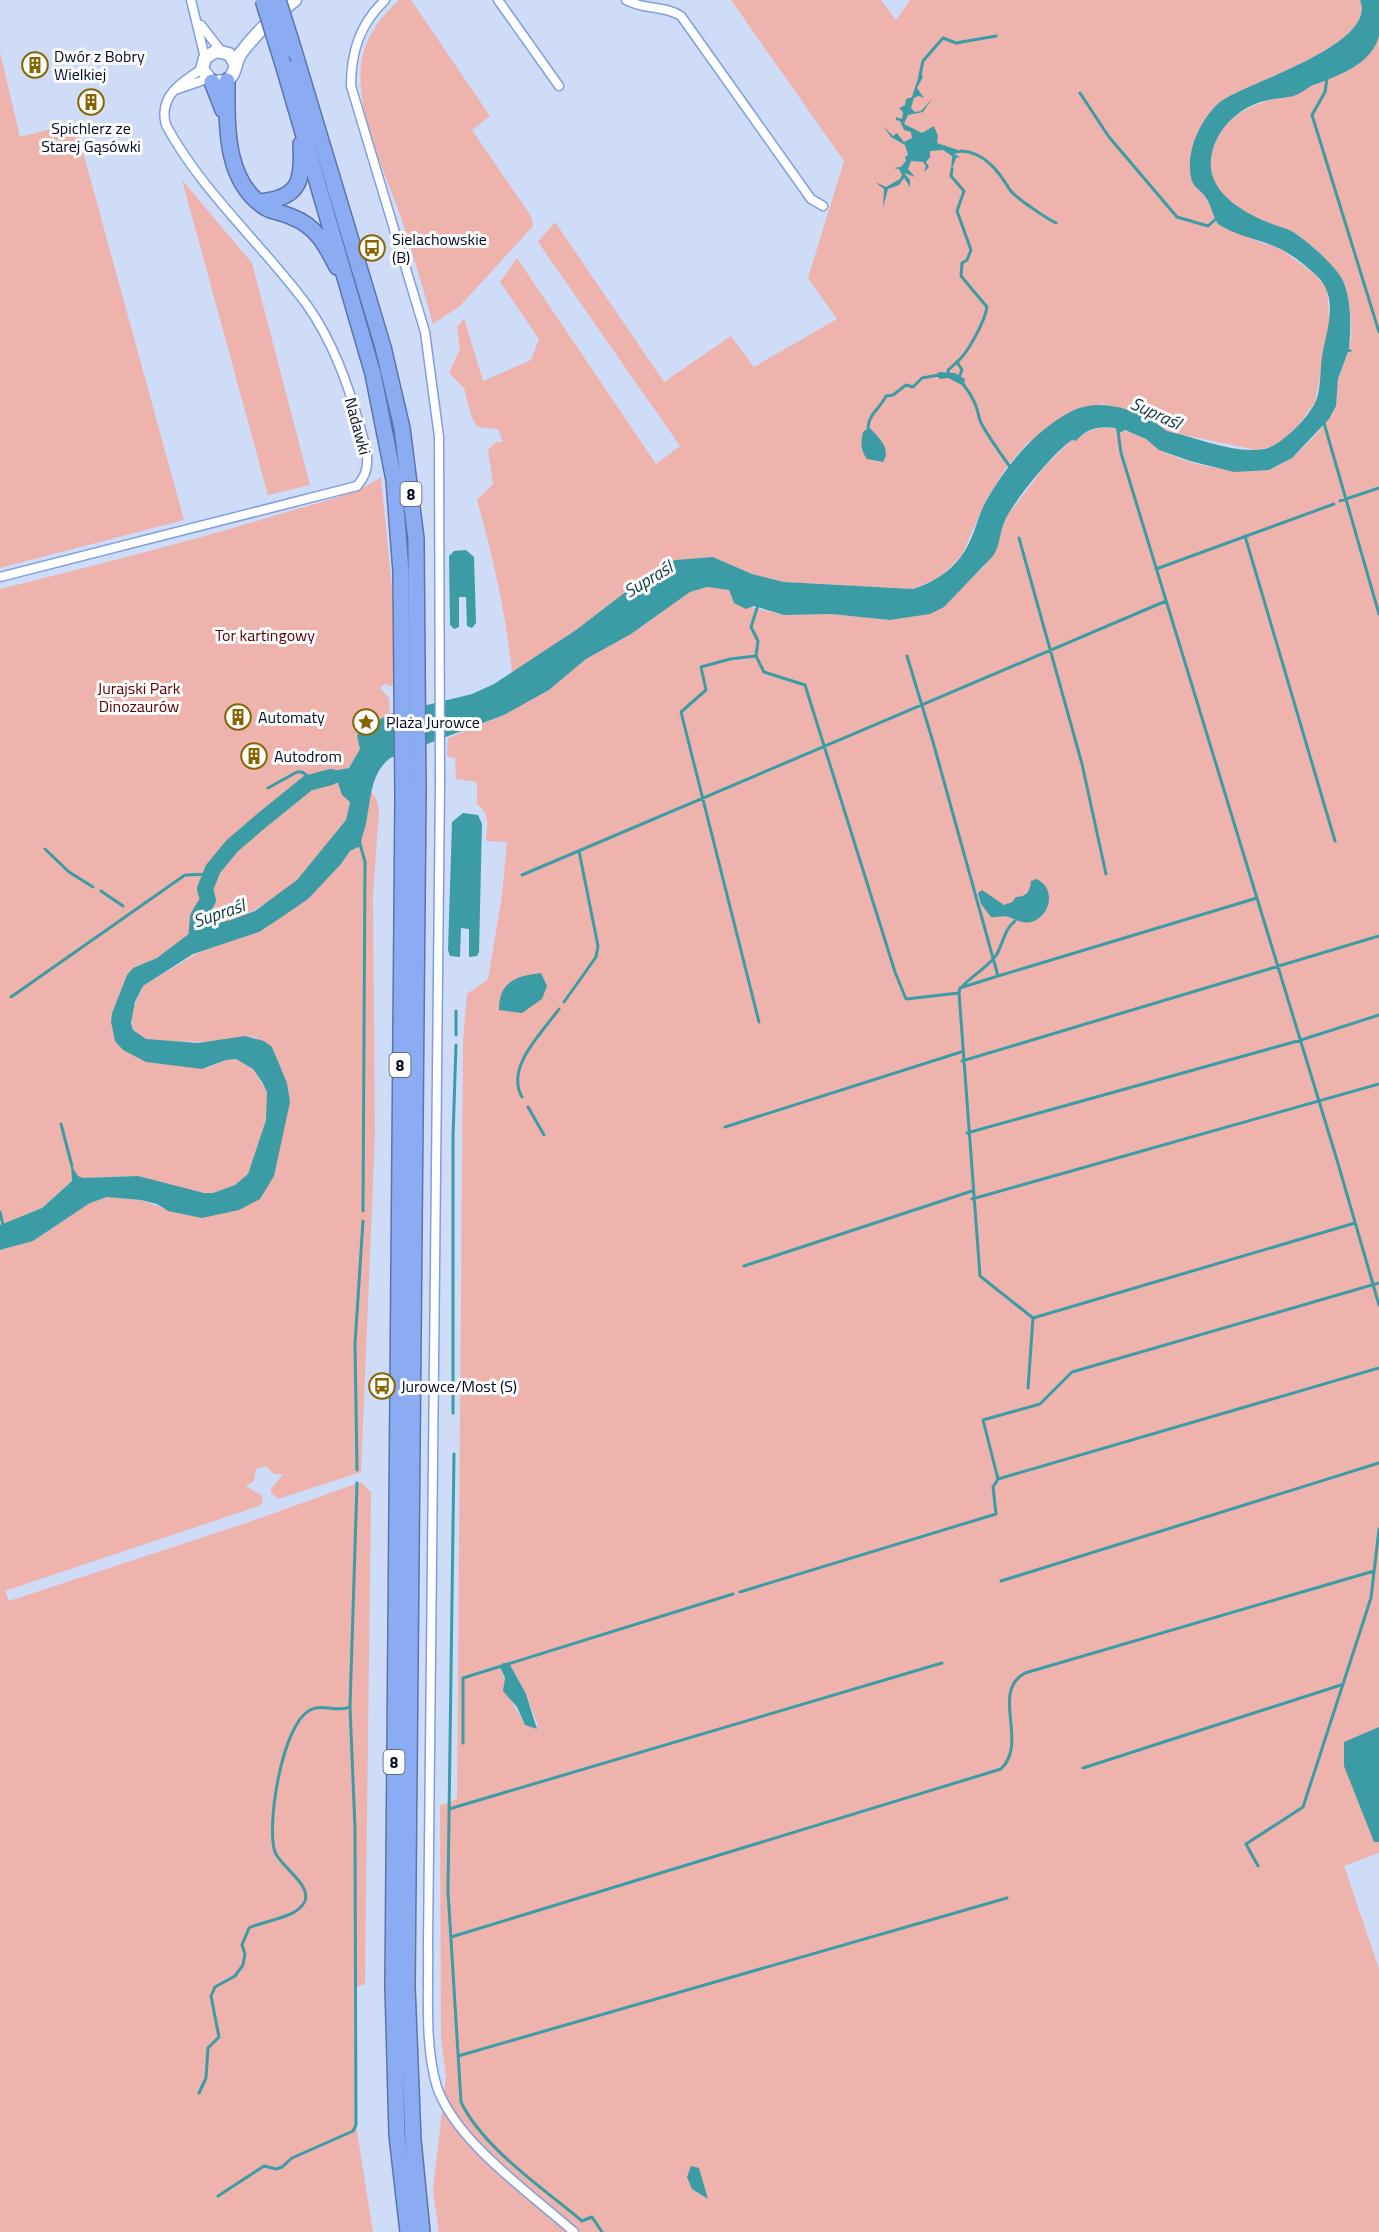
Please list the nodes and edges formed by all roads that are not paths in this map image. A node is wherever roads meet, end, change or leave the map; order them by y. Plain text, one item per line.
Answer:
1 (191, 0) edge
2 (263, 0) edge
3 (278, 0) edge
4 (295, 0) edge
5 (385, 0) edge
6 (498, 0) edge
7 (626, 0) edge
8 (198, 22) junction
9 (254, 36) junction
10 (223, 51) junction
11 (235, 63) junction
12 (211, 74) junction
13 (559, 86) dead end
14 (299, 117) junction
15 (260, 202) junction
16 (823, 207) dead end
17 (353, 300) junction
18 (0, 577) edge
19 (411, 674) junction
20 (408, 2232) edge
21 (422, 2232) edge
22 (574, 2232) edge

1 - 8 street
2 - 14 highway, 8, bridge
3 - 19 highway, 8, bridge
4 - 9 street
5 - 22 street
6 - 13 street
7 - 16 street
8 - 10 street
8 - 12 street
9 - 10 street
9 - 11 street
10 - 11 street
10 - 12 street
11 - 12 street
12 - 15 highway
12 - 18 street, Nadawki
14 - 15 highway
14 - 17 highway, 8
15 - 17 highway
17 - 19 highway, 8
19 - 20 highway, 8
19 - 21 highway, 8

